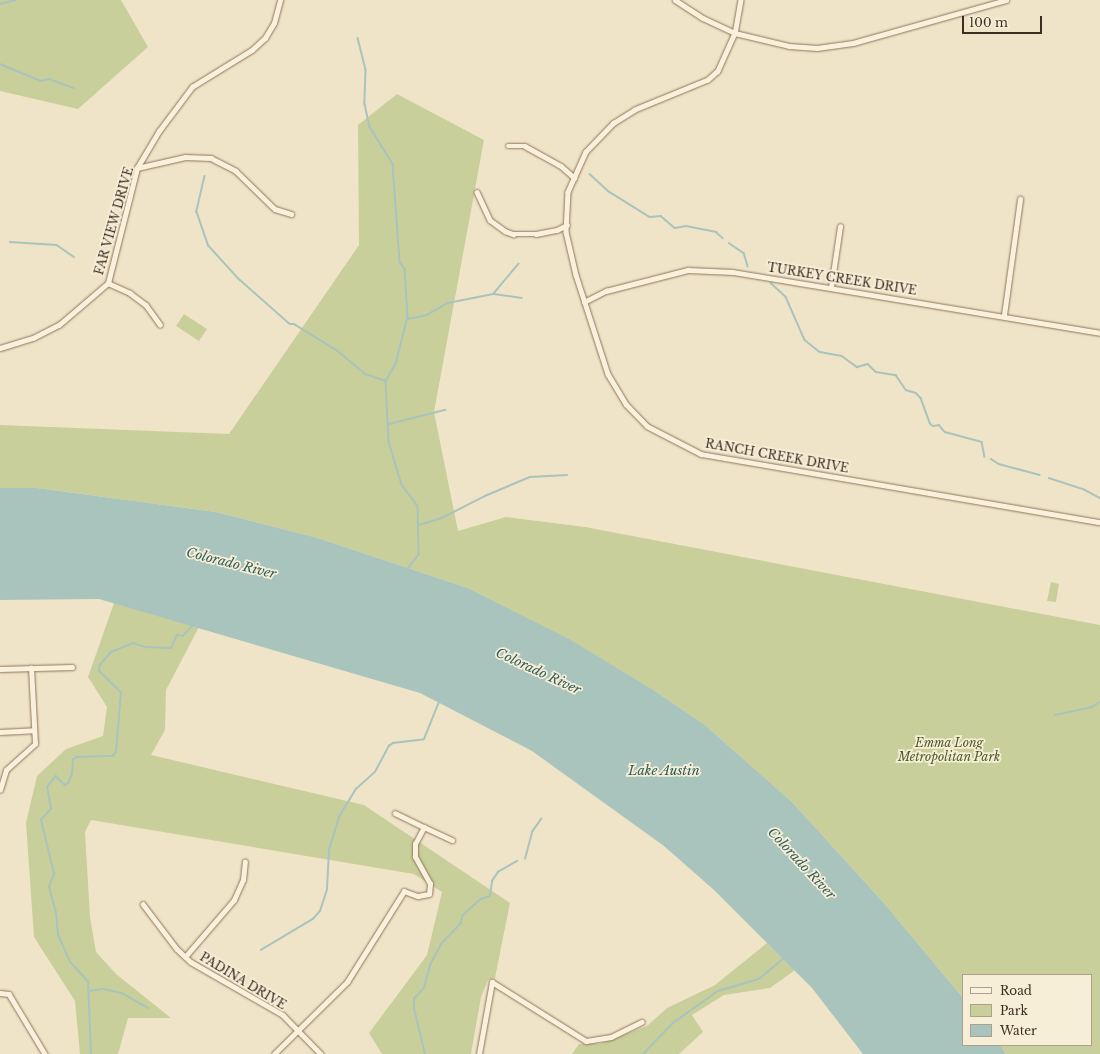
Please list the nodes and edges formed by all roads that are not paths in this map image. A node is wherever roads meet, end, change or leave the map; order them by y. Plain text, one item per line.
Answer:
1 (280, 0) edge
2 (675, 0) edge
3 (741, 0) edge
4 (1006, 0) edge
5 (735, 33) junction
6 (508, 146) dead end
7 (137, 168) junction
8 (574, 178) junction
9 (477, 192) dead end
10 (1020, 199) dead end
11 (291, 214) dead end
12 (567, 225) junction
13 (840, 227) dead end
14 (108, 282) junction
15 (831, 287) junction
16 (584, 302) junction
17 (1004, 316) junction
18 (160, 324) dead end
19 (1100, 333) edge
20 (0, 348) edge
21 (1100, 522) edge
22 (72, 667) dead end
23 (31, 668) junction
24 (0, 669) edge
25 (34, 730) junction
26 (0, 732) edge
27 (0, 790) edge
28 (395, 813) dead end
29 (424, 827) junction
30 (452, 840) dead end
31 (245, 862) dead end
32 (143, 904) dead end
33 (185, 957) junction
34 (0, 993) edge
35 (642, 1022) dead end
36 (300, 1030) junction
37 (44, 1054) edge
38 (274, 1054) edge
39 (321, 1054) edge
40 (479, 1054) edge

1 - 7 street, FAR VIEW DRIVE
2 - 5 street
3 - 5 street, RANCH CREEK DRIVE
4 - 5 street
5 - 8 street, RANCH CREEK DRIVE
6 - 8 street
7 - 11 street
7 - 14 street, FAR VIEW DRIVE
8 - 12 street, RANCH CREEK DRIVE
9 - 12 street
10 - 17 street
12 - 16 street, RANCH CREEK DRIVE
13 - 15 street
14 - 18 street
14 - 20 street, FAR VIEW DRIVE
15 - 16 street, TURKEY CREEK DRIVE
15 - 17 street, TURKEY CREEK DRIVE
16 - 21 street, RANCH CREEK DRIVE
17 - 19 street, TURKEY CREEK DRIVE
22 - 23 street
23 - 24 street
23 - 25 street
25 - 26 street
25 - 27 street
28 - 29 street
29 - 30 street
29 - 36 street
31 - 33 street
32 - 33 street, PADINA DRIVE
33 - 36 street, PADINA DRIVE
34 - 37 street
35 - 40 street
36 - 38 street
36 - 39 street, PADINA DRIVE

